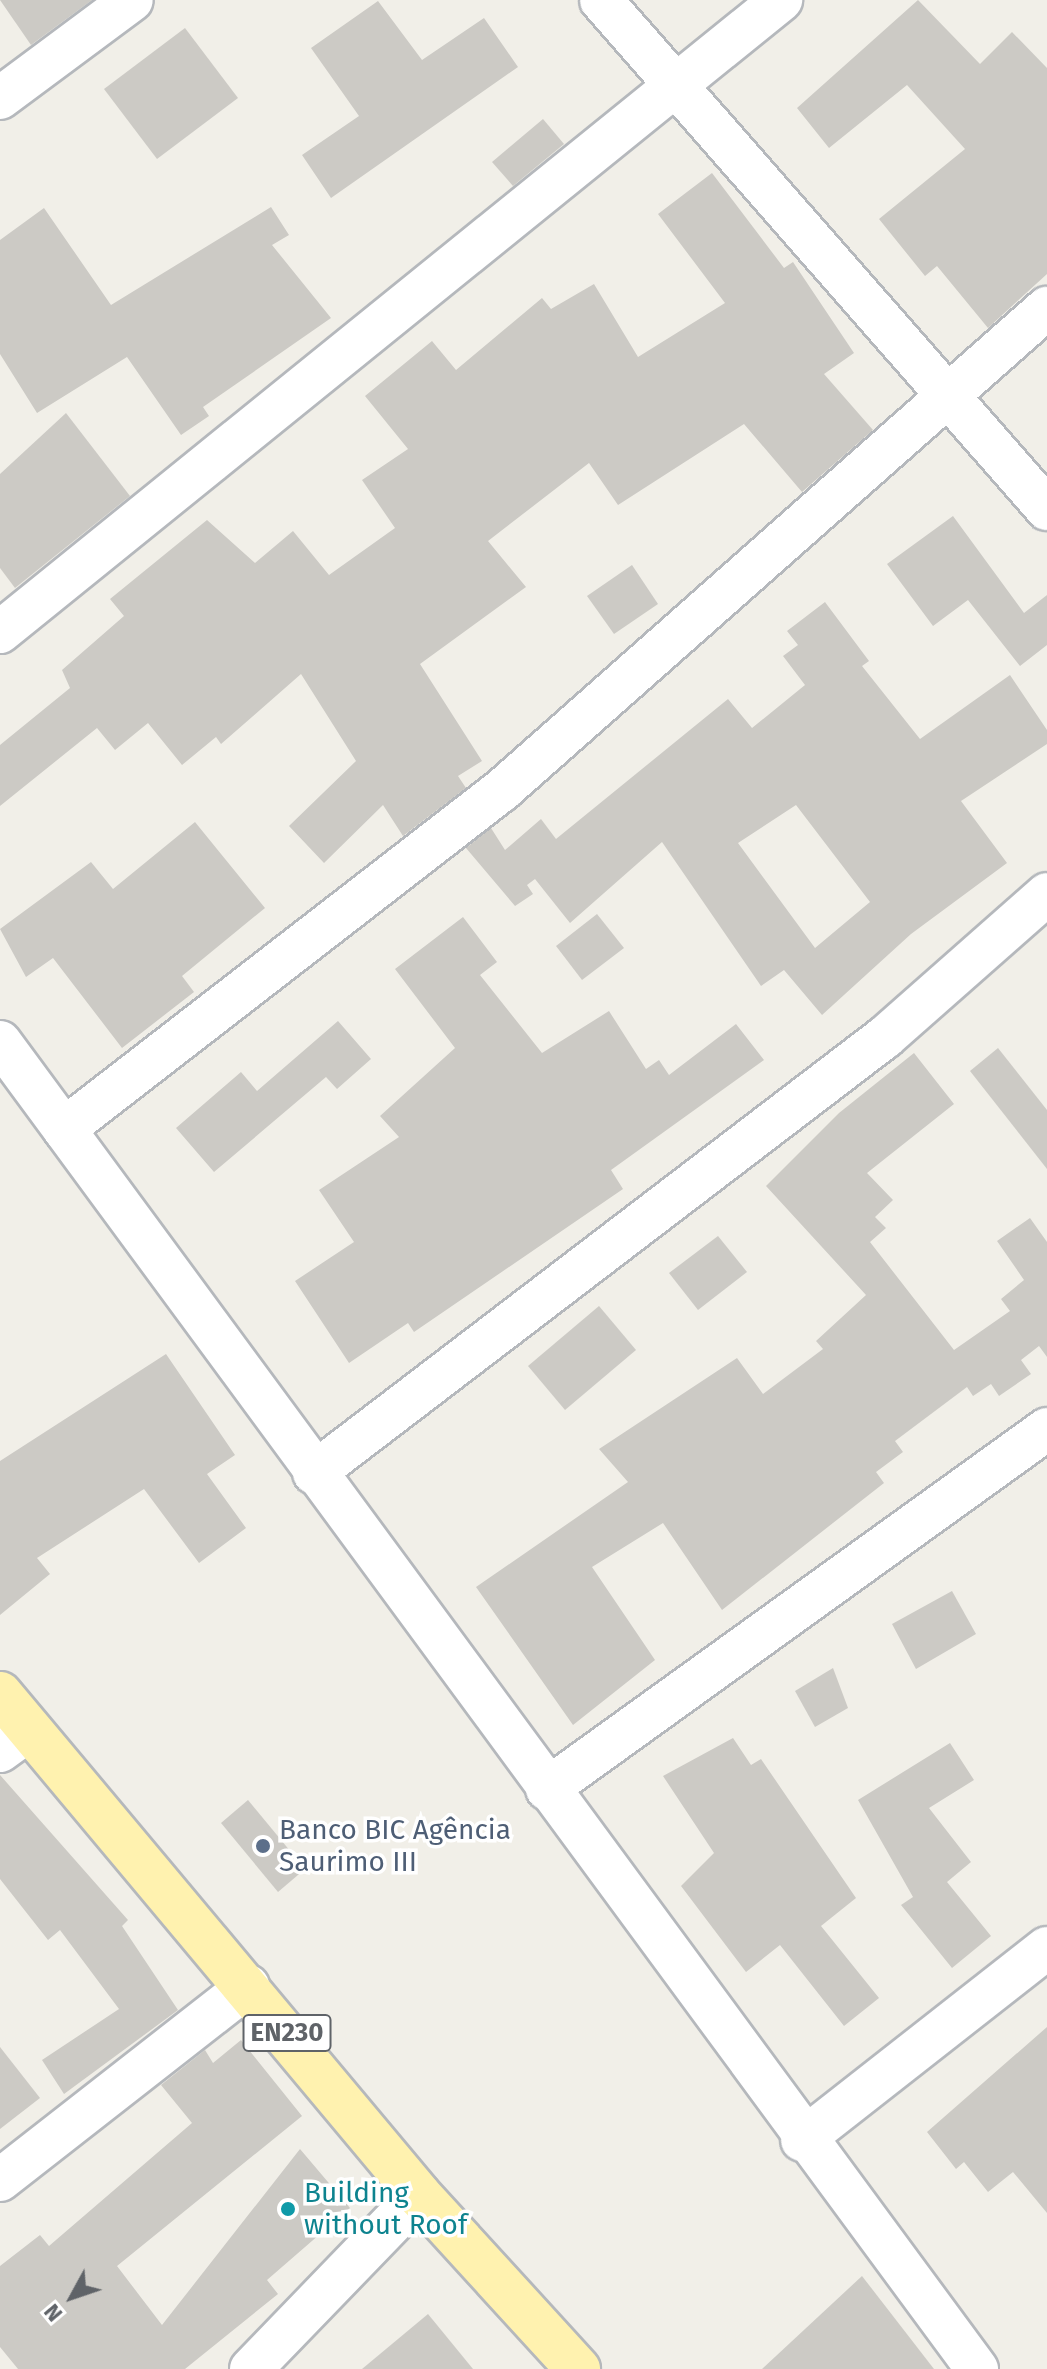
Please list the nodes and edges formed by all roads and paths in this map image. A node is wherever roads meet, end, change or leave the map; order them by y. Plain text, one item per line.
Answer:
1 (132, 0) edge
2 (601, 0) edge
3 (781, 0) edge
4 (674, 86) junction
5 (0, 98) edge
6 (1047, 308) edge
7 (946, 398) junction
8 (1047, 509) edge
9 (0, 632) edge
10 (1047, 894) edge
11 (0, 1042) edge
12 (64, 1129) junction
13 (1047, 1429) edge
14 (314, 1473) junction
15 (0, 1694) edge
16 (15, 1740) edge
17 (547, 1789) junction
18 (1047, 1948) edge
19 (248, 1986) junction
20 (802, 2140) junction
21 (0, 2180) edge
22 (419, 2195) junction
23 (251, 2369) edge
24 (578, 2369) edge
25 (977, 2369) edge

1 - 5 street
2 - 4 street
3 - 4 street
4 - 7 street
4 - 9 street
6 - 7 street
7 - 8 street
7 - 12 street
10 - 14 street
11 - 12 street
12 - 14 street
13 - 17 street
14 - 17 street
15 - 16 main road, EN230
16 - 19 main road, EN230
17 - 20 street
18 - 20 street
19 - 21 street
19 - 22 main road, EN230
20 - 25 street
22 - 23 street
22 - 24 main road, EN230

